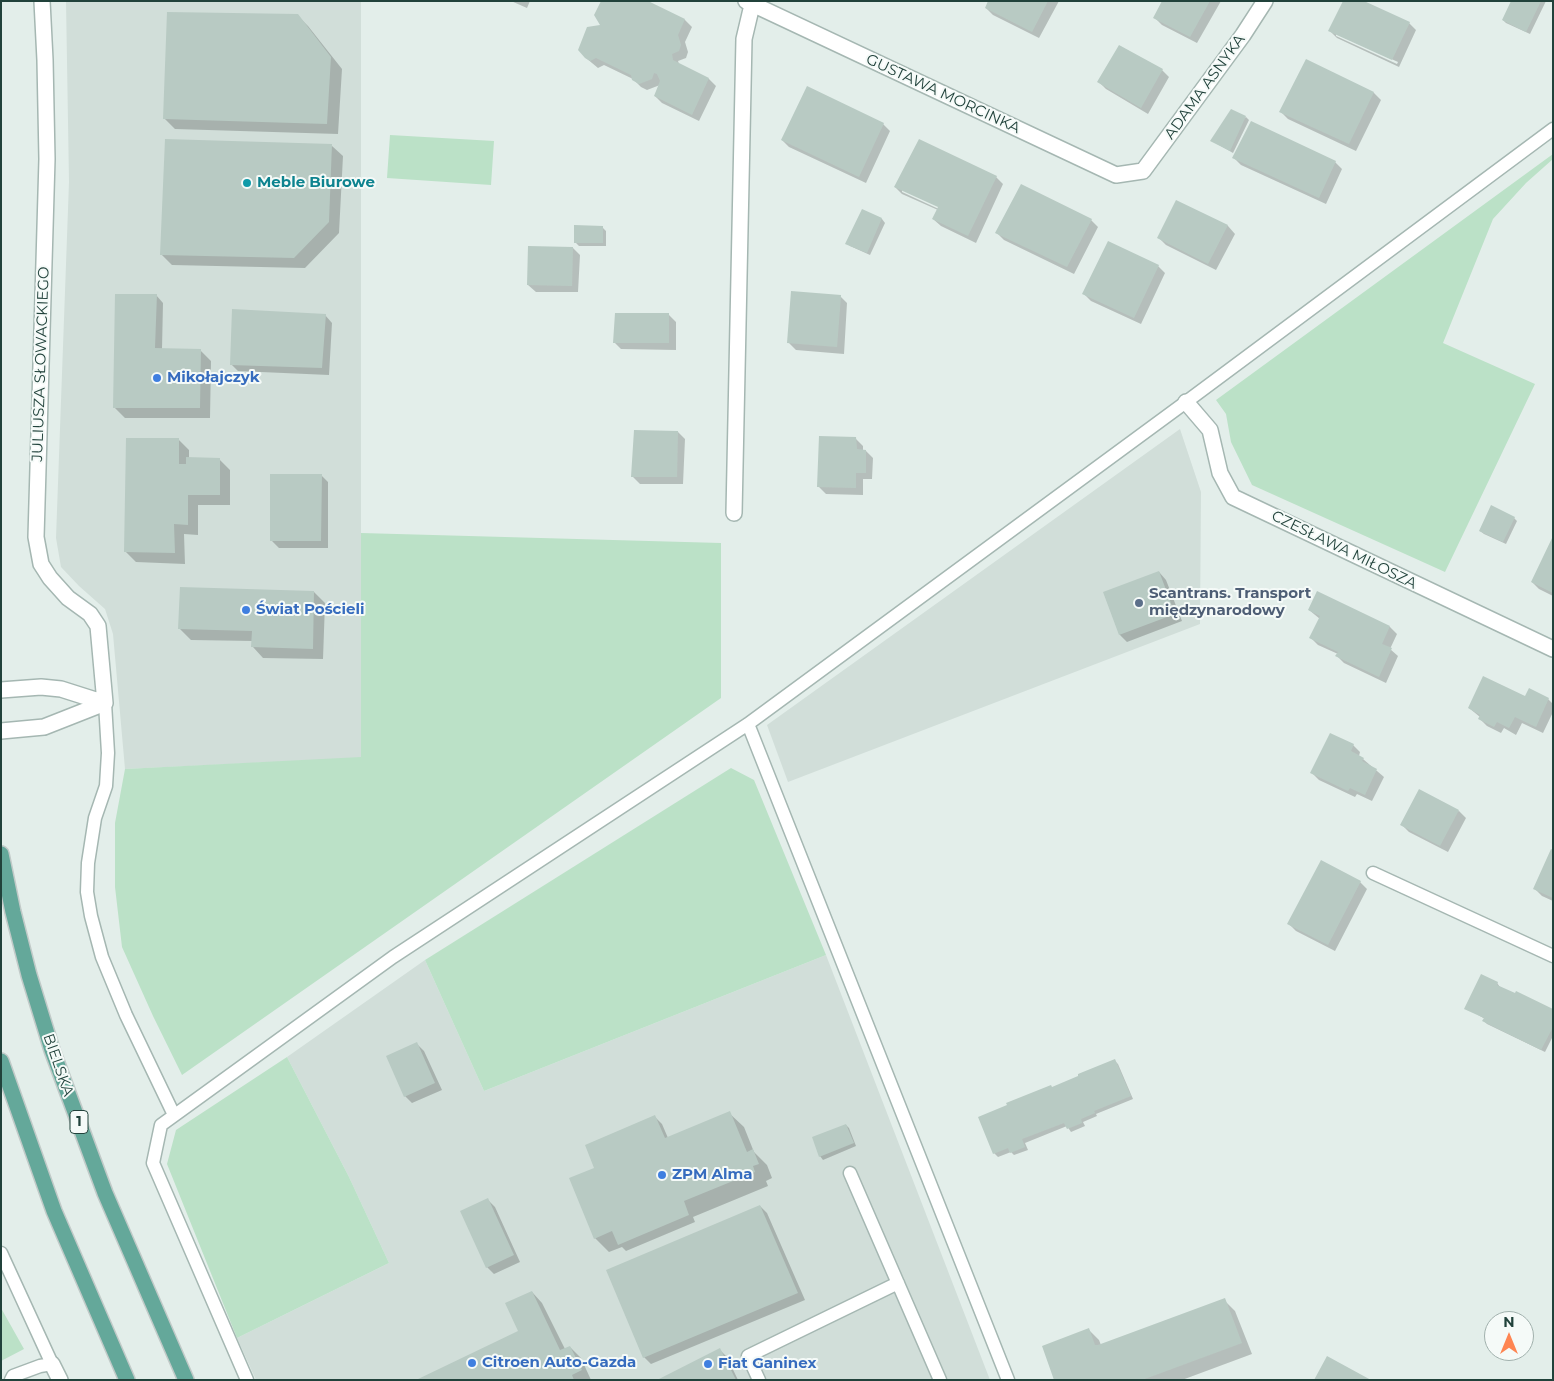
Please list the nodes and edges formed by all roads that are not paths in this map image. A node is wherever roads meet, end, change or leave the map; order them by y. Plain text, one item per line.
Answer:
1 (42, 1) edge
2 (1265, 1) edge
3 (749, 3) edge
4 (1553, 129) edge
5 (1142, 171) joint
6 (1186, 402) junction
7 (734, 513) dead end
8 (1553, 649) edge
9 (1, 690) edge
10 (105, 703) junction
11 (748, 724) junction
12 (1, 731) edge
13 (1, 854) edge
14 (1373, 873) dead end
15 (1553, 956) edge
16 (1, 1062) edge
17 (174, 1115) junction
18 (850, 1173) dead end
19 (1, 1253) edge
20 (898, 1284) junction
21 (52, 1364) junction
22 (10, 1380) edge
23 (60, 1380) edge
24 (127, 1380) edge
25 (186, 1380) edge
26 (247, 1380) edge
27 (759, 1380) edge
28 (940, 1380) edge
29 (1008, 1380) edge

1 - 10 street, JULIUSZA SŁOWACKIEGO
2 - 5 street, ADAMA ASNYKA
3 - 5 street, GUSTAWA MORCINKA
3 - 7 street
4 - 6 lane
6 - 8 street, CZESŁAWA MIŁOSZA
6 - 11 lane
9 - 10 street
10 - 12 street
10 - 17 lane
11 - 17 lane
11 - 29 lane
13 - 25 main road, BIELSKA / 1
14 - 15 lane
16 - 24 main road
17 - 26 lane
18 - 20 lane
19 - 21 lane
20 - 27 lane
20 - 28 lane
21 - 22 lane
21 - 23 street

